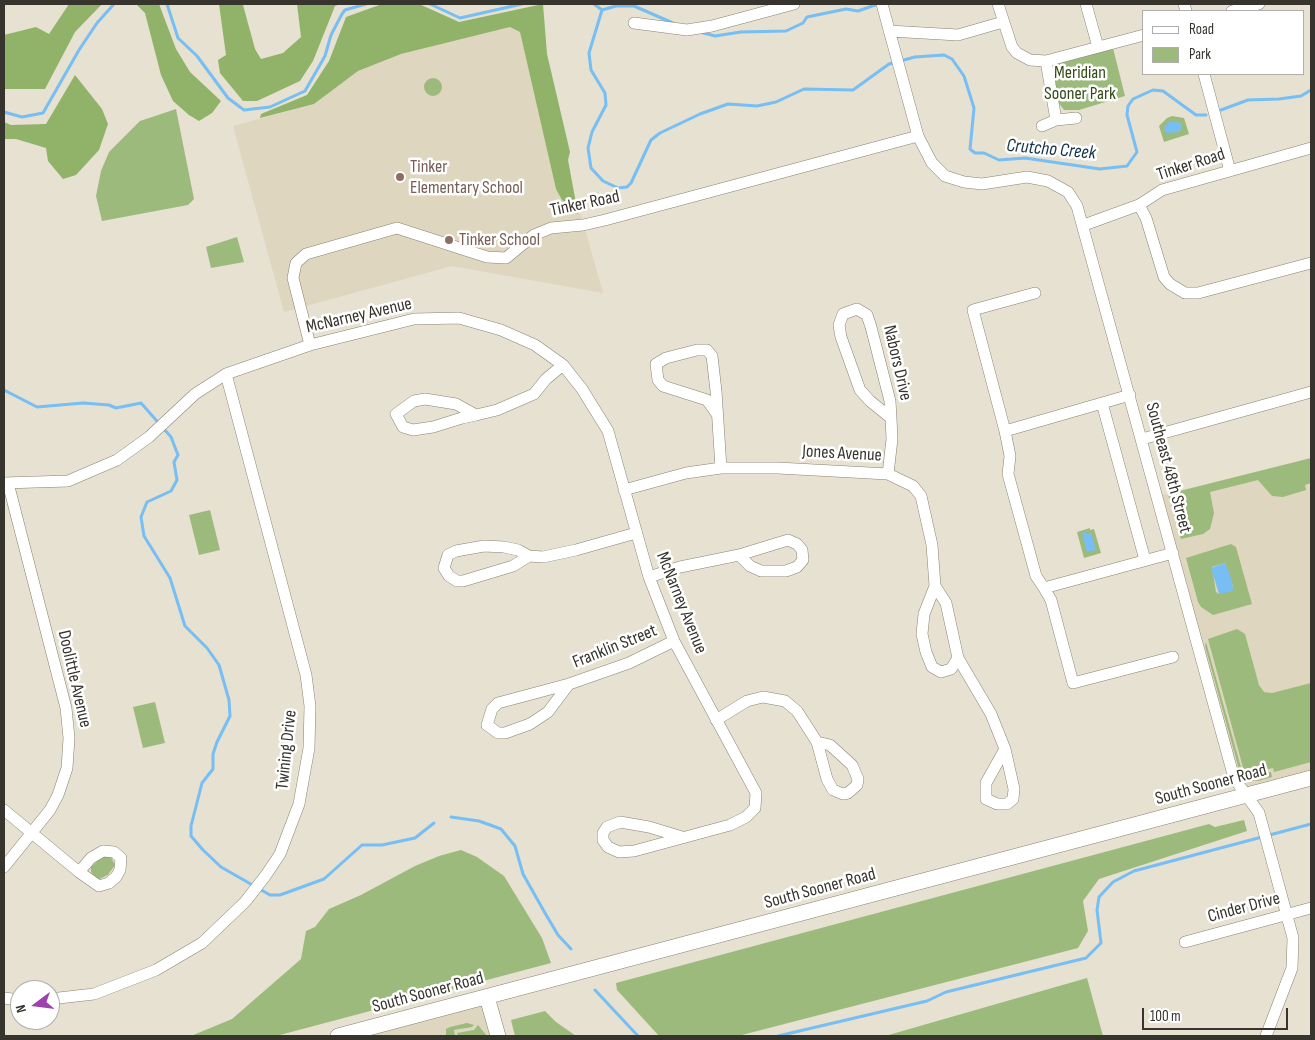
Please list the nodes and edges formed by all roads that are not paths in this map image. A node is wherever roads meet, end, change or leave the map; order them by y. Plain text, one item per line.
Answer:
1 (744, 4) edge
2 (794, 4) edge
3 (882, 4) edge
4 (998, 4) edge
5 (1086, 4) edge
6 (1259, 4) edge
7 (1236, 10) edge
8 (747, 16) junction
9 (1003, 22) junction
10 (634, 23) dead end
11 (889, 31) junction
12 (1142, 36) edge
13 (1098, 48) junction
14 (1046, 61) junction
15 (1204, 75) edge
16 (1076, 118) dead end
17 (1056, 120) junction
18 (1042, 126) dead end
19 (918, 136) junction
20 (1311, 148) edge
21 (1230, 171) junction
22 (1138, 205) junction
23 (1084, 225) junction
24 (1311, 263) edge
25 (1035, 293) dead end
26 (310, 345) junction
27 (563, 365) junction
28 (226, 374) junction
29 (1311, 392) edge
30 (1130, 395) junction
31 (1102, 403) junction
32 (717, 414) junction
33 (476, 415) junction
34 (891, 418) junction
35 (1005, 431) junction
36 (1142, 438) junction
37 (721, 468) junction
38 (888, 474) junction
39 (6, 483) edge
40 (624, 490) junction
41 (636, 533) junction
42 (1173, 552) junction
43 (739, 555) junction
44 (528, 556) junction
45 (1145, 560) junction
46 (649, 577) junction
47 (934, 586) junction
48 (1044, 588) junction
49 (674, 641) junction
50 (1173, 656) dead end
51 (958, 658) junction
52 (570, 684) junction
53 (716, 720) junction
54 (817, 742) junction
55 (1005, 749) dead end
56 (1311, 778) edge
57 (1247, 796) junction
58 (4, 810) edge
59 (31, 833) junction
60 (682, 837) junction
61 (4, 867) edge
62 (79, 872) dead end
63 (1311, 908) edge
64 (1287, 914) junction
65 (1185, 942) dead end
66 (487, 997) junction
67 (60, 998) edge
68 (338, 1036) edge
69 (498, 1036) edge
70 (1266, 1036) edge

1 - 8 street
2 - 8 street
3 - 11 street
4 - 9 street
5 - 13 street
6 - 7 street
8 - 10 street
9 - 11 street
9 - 14 street
11 - 19 street
12 - 13 street
13 - 14 street
14 - 17 street
15 - 21 street
16 - 17 street
17 - 18 street
19 - 23 street, Southeast 48th Street
19 - 26 street, Tinker Road
20 - 21 street, Tinker Road
21 - 22 street, Tinker Road
22 - 23 street, Tinker Road
22 - 24 street
23 - 30 street, Southeast 48th Street
25 - 35 street
26 - 27 street, McNarney Avenue
26 - 28 street, McNarney Avenue
27 - 33 street
27 - 40 street, McNarney Avenue
28 - 39 street, McNarney Avenue
28 - 67 street, Twining Drive
29 - 36 street
30 - 31 street
30 - 36 street, Southeast 48th Street
31 - 35 street
31 - 45 street
32 - 32 street
32 - 37 street
33 - 33 street
34 - 34 street, Nabors Drive
34 - 38 street, Nabors Drive
35 - 48 street
36 - 42 street, Southeast 48th Street
37 - 38 street, Jones Avenue
37 - 40 street, Jones Avenue
38 - 47 street, Jones Avenue
39 - 59 street, Doolittle Avenue
40 - 41 street, McNarney Avenue
41 - 44 street
41 - 46 street, McNarney Avenue
42 - 45 street
42 - 57 street, Southeast 48th Street
43 - 43 street
43 - 46 street
44 - 44 street
45 - 48 street
46 - 49 street, McNarney Avenue
47 - 51 street
47 - 51 street, Jones Avenue
48 - 50 street
49 - 52 street, Franklin Street
49 - 53 street, McNarney Avenue
51 - 55 street
52 - 52 street, Franklin Street
53 - 54 street
53 - 60 street, McNarney Avenue
54 - 54 street
56 - 57 main road, South Sooner Road
57 - 64 street, Southeast 48th Street
57 - 66 main road, South Sooner Road
58 - 59 street
59 - 61 street, Doolittle Avenue
59 - 62 street
60 - 60 street
63 - 64 street, Cinder Drive
64 - 65 street, Cinder Drive
64 - 70 street, Southeast 48th Street
66 - 68 main road, South Sooner Road
66 - 69 main road

